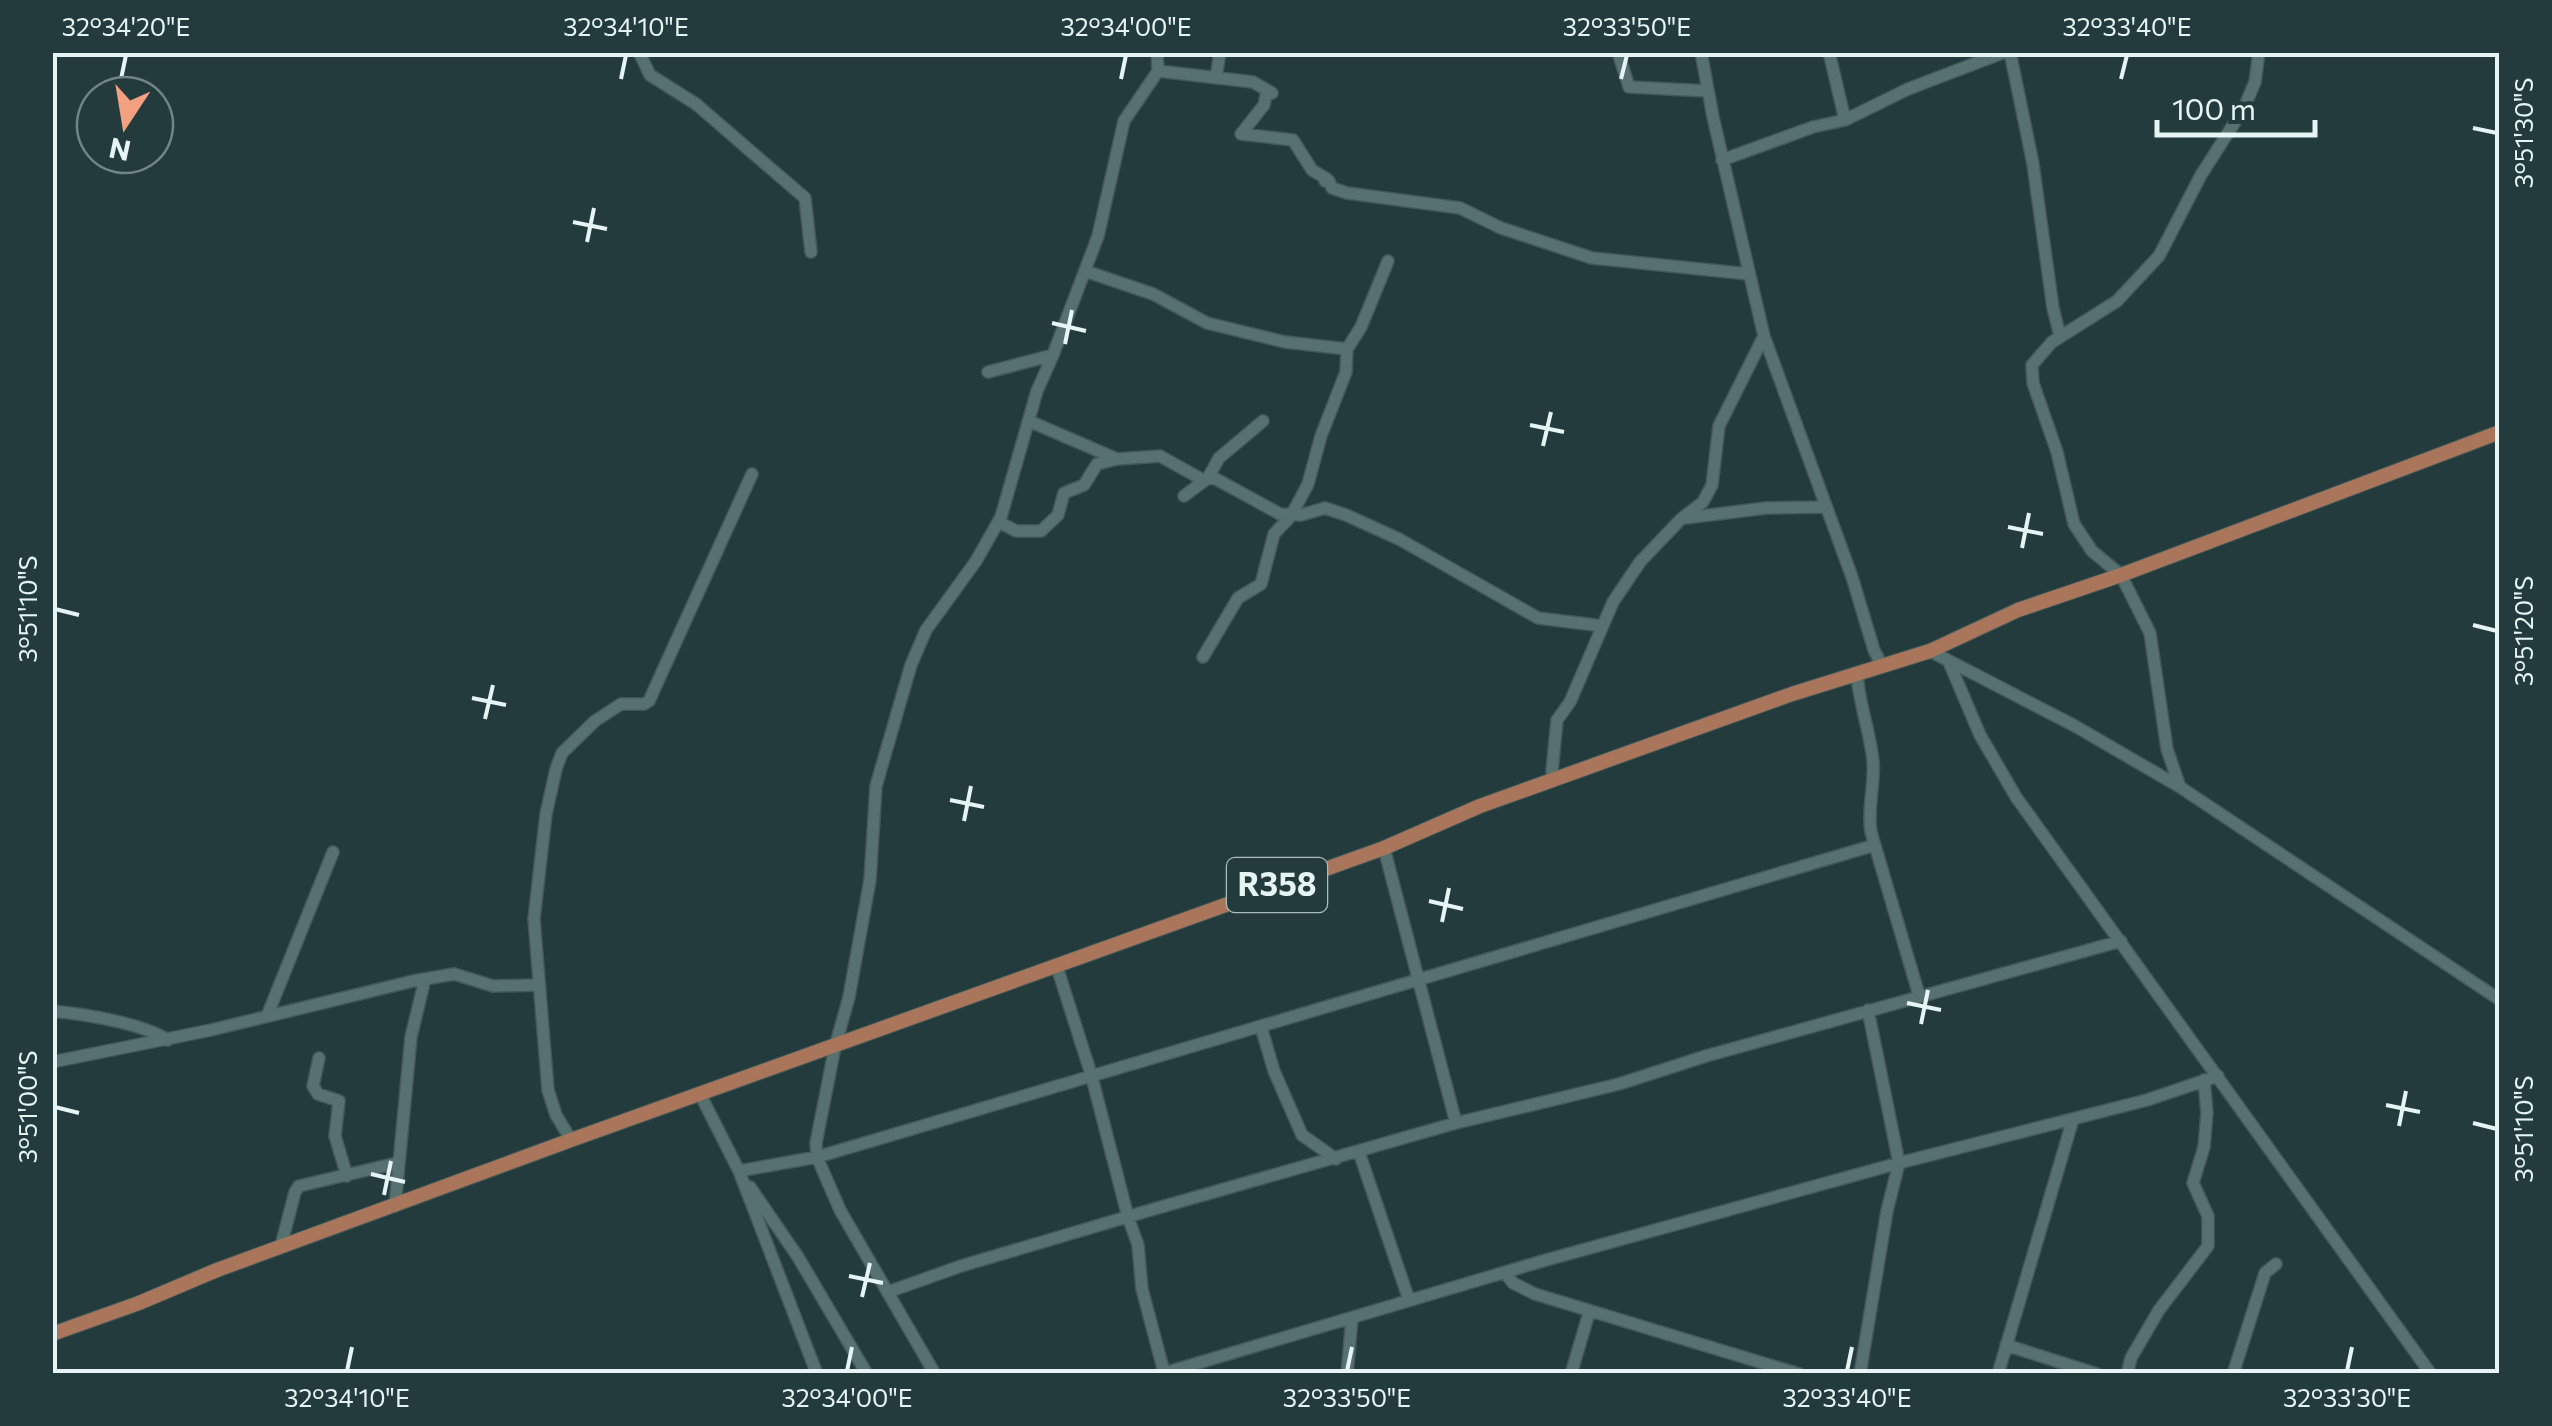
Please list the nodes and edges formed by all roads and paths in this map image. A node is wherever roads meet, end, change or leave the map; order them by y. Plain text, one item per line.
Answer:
1 (639, 52) edge
2 (1158, 52) edge
3 (1220, 52) edge
4 (1618, 52) edge
5 (1701, 52) edge
6 (1829, 52) edge
7 (2007, 52) edge
8 (2259, 52) edge
9 (1158, 72) junction
10 (1216, 78) junction
11 (1708, 91) junction
12 (1845, 120) junction
13 (1722, 160) junction
14 (810, 252) dead end
15 (1388, 261) dead end
16 (1084, 271) junction
17 (1749, 274) junction
18 (1764, 336) junction
19 (2060, 336) junction
20 (1347, 349) junction
21 (1053, 356) junction
22 (988, 372) dead end
23 (1029, 421) junction
24 (1263, 421) dead end
25 (2500, 432) edge
26 (1118, 459) junction
27 (752, 474) dead end
28 (1205, 479) junction
29 (1184, 496) dead end
30 (1826, 507) junction
31 (1290, 516) junction
32 (1681, 518) junction
33 (998, 522) junction
34 (2121, 575) junction
35 (1603, 626) junction
36 (1930, 651) junction
37 (1203, 656) dead end
38 (1949, 662) junction
39 (1882, 666) junction
40 (1857, 674) junction
41 (1554, 780) junction
42 (2180, 787) junction
43 (1875, 845) junction
44 (1384, 848) junction
45 (332, 852) dead end
46 (2121, 941) junction
47 (1056, 967) junction
48 (426, 980) junction
49 (1419, 980) junction
50 (537, 985) junction
51 (1919, 995) junction
52 (2500, 1000) edge
53 (1868, 1010) junction
54 (52, 1011) edge
55 (267, 1016) junction
56 (1261, 1028) junction
57 (168, 1040) junction
58 (835, 1046) junction
59 (319, 1058) dead end
60 (52, 1062) edge
61 (1091, 1074) junction
62 (2218, 1076) junction
63 (2204, 1080) junction
64 (701, 1096) junction
65 (2073, 1119) junction
66 (1456, 1124) junction
67 (571, 1140) junction
68 (1359, 1152) junction
69 (816, 1157) junction
70 (1336, 1158) junction
71 (398, 1162) junction
72 (1899, 1163) junction
73 (740, 1171) junction
74 (347, 1176) junction
75 (396, 1206) junction
76 (1128, 1217) junction
77 (281, 1246) junction
78 (2276, 1264) dead end
79 (1506, 1274) junction
80 (888, 1292) junction
81 (1408, 1300) junction
82 (1589, 1312) junction
83 (1352, 1318) junction
84 (52, 1334) edge
85 (2006, 1345) junction
86 (1203, 1367) edge
87 (932, 1373) edge
88 (1162, 1373) edge
89 (817, 1374) edge
90 (867, 1374) edge
91 (1347, 1374) edge
92 (1570, 1374) edge
93 (1799, 1374) edge
94 (1860, 1374) edge
95 (1998, 1374) edge
96 (2097, 1374) edge
97 (2127, 1374) edge
98 (2234, 1374) edge
99 (2431, 1374) edge

1 - 14 street
2 - 9 street
3 - 10 street
4 - 11 street
5 - 11 street
6 - 12 street
7 - 12 street
7 - 19 street
8 - 19 street
9 - 10 street
9 - 16 street
10 - 17 street
11 - 13 street
12 - 13 street
13 - 17 street
15 - 20 street
16 - 20 street
16 - 21 street
17 - 18 street
18 - 30 street
18 - 32 street
19 - 34 street
20 - 31 street
21 - 22 street
21 - 23 street
23 - 26 street
23 - 33 street
24 - 28 street
25 - 34 main road, R358
26 - 28 street
26 - 33 street
27 - 50 street
28 - 29 street
28 - 31 street
30 - 32 street
30 - 39 street
31 - 35 street
31 - 37 street
32 - 35 street
33 - 58 street
34 - 36 main road, R358
34 - 42 street
35 - 41 street
36 - 38 street
36 - 39 main road, R358
38 - 42 street
38 - 46 street
39 - 40 main road, R358
40 - 41 main road, R358
40 - 43 street
41 - 44 main road, R358
42 - 52 street
43 - 49 street
43 - 51 street
44 - 47 main road, R358
44 - 49 street
45 - 55 street
46 - 51 street
46 - 62 street
47 - 58 main road, R358
47 - 61 street
48 - 50 street
48 - 55 street
48 - 71 street
49 - 56 street
49 - 66 street
50 - 67 street
51 - 53 street
53 - 66 street
53 - 72 street
54 - 57 street
55 - 57 street
56 - 61 street
56 - 70 street
57 - 60 street
58 - 64 main road, R358
58 - 69 street
59 - 74 street
61 - 69 street
61 - 76 street
62 - 63 street
62 - 99 street
63 - 65 street
63 - 97 street
64 - 67 main road, R358
64 - 73 street
65 - 72 street
65 - 85 street
66 - 68 street
67 - 75 main road, R358
68 - 70 street
68 - 81 street
69 - 73 street
69 - 80 street
70 - 76 street
71 - 74 street
71 - 75 street
72 - 79 street
72 - 94 street
73 - 89 street
73 - 90 street
74 - 77 street
75 - 77 main road, R358
76 - 80 street
76 - 88 street
77 - 84 main road, R358
78 - 98 street
79 - 81 street
79 - 82 street
80 - 87 street
81 - 83 street
82 - 92 street
82 - 93 street
83 - 86 street
83 - 91 street
85 - 95 street
85 - 96 street
86 - 88 street

